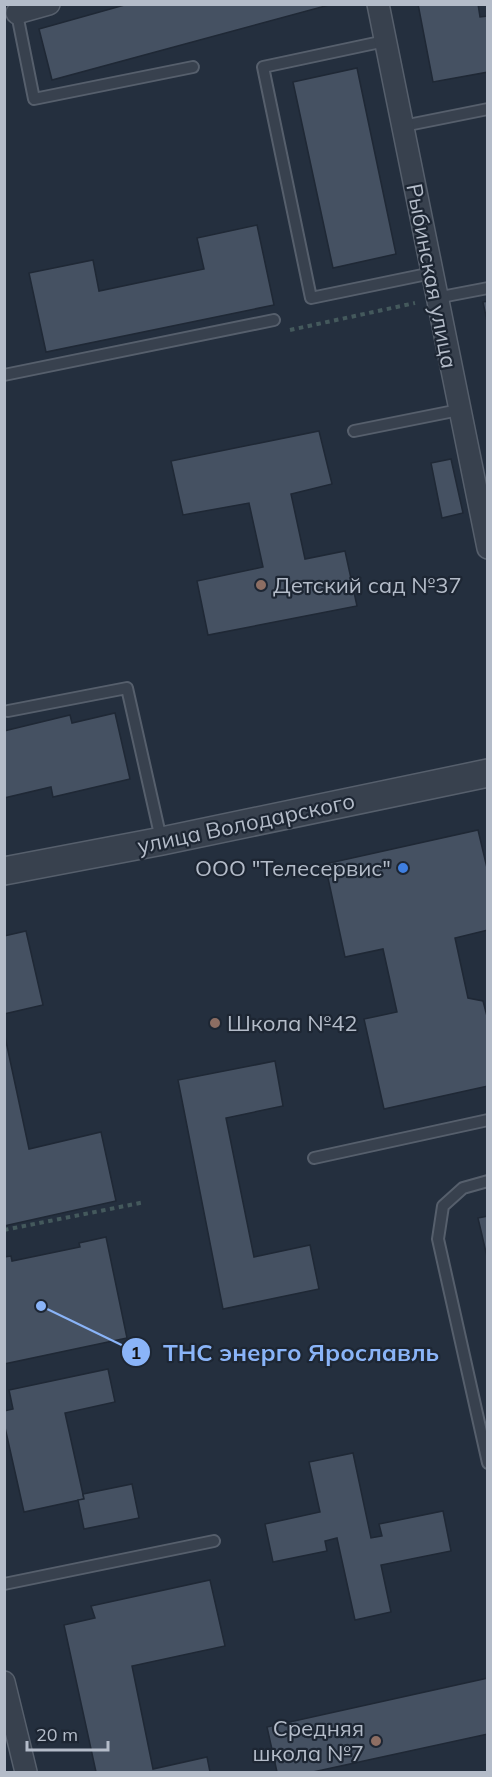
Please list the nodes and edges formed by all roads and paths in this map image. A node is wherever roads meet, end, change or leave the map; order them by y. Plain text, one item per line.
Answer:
1 (49, 4) edge
2 (378, 4) edge
3 (16, 9) edge
4 (386, 41) junction
5 (194, 68) dead end
6 (488, 109) edge
7 (403, 126) junction
8 (432, 273) junction
9 (488, 288) edge
10 (436, 298) junction
11 (274, 320) joint
12 (4, 375) edge
13 (459, 410) junction
14 (354, 431) dead end
15 (488, 548) edge
16 (8, 711) dead end
17 (488, 773) edge
18 (162, 841) junction
19 (4, 871) edge
20 (488, 1120) edge
21 (314, 1158) dead end
22 (488, 1181) edge
23 (145, 1202) dead end
24 (4, 1230) edge
25 (488, 1463) edge
26 (213, 1541) dead end
27 (4, 1584) edge
28 (4, 1682) edge
29 (8, 1719) edge
30 (26, 1773) edge

1 - 3 street
2 - 4 street, Рыбинская улица
3 - 5 lane
4 - 7 street, Рыбинская улица
4 - 8 lane
6 - 7 lane
7 - 8 street, Рыбинская улица
8 - 10 street, Рыбинская улица
9 - 10 lane
10 - 11 path
10 - 13 street, Рыбинская улица
11 - 12 lane
13 - 14 lane
13 - 15 street, Рыбинская улица
16 - 18 lane
17 - 18 street, улица Володарского
18 - 19 street, улица Володарского
20 - 21 lane
22 - 25 lane
23 - 24 path
26 - 27 lane
28 - 29 street
29 - 30 street

